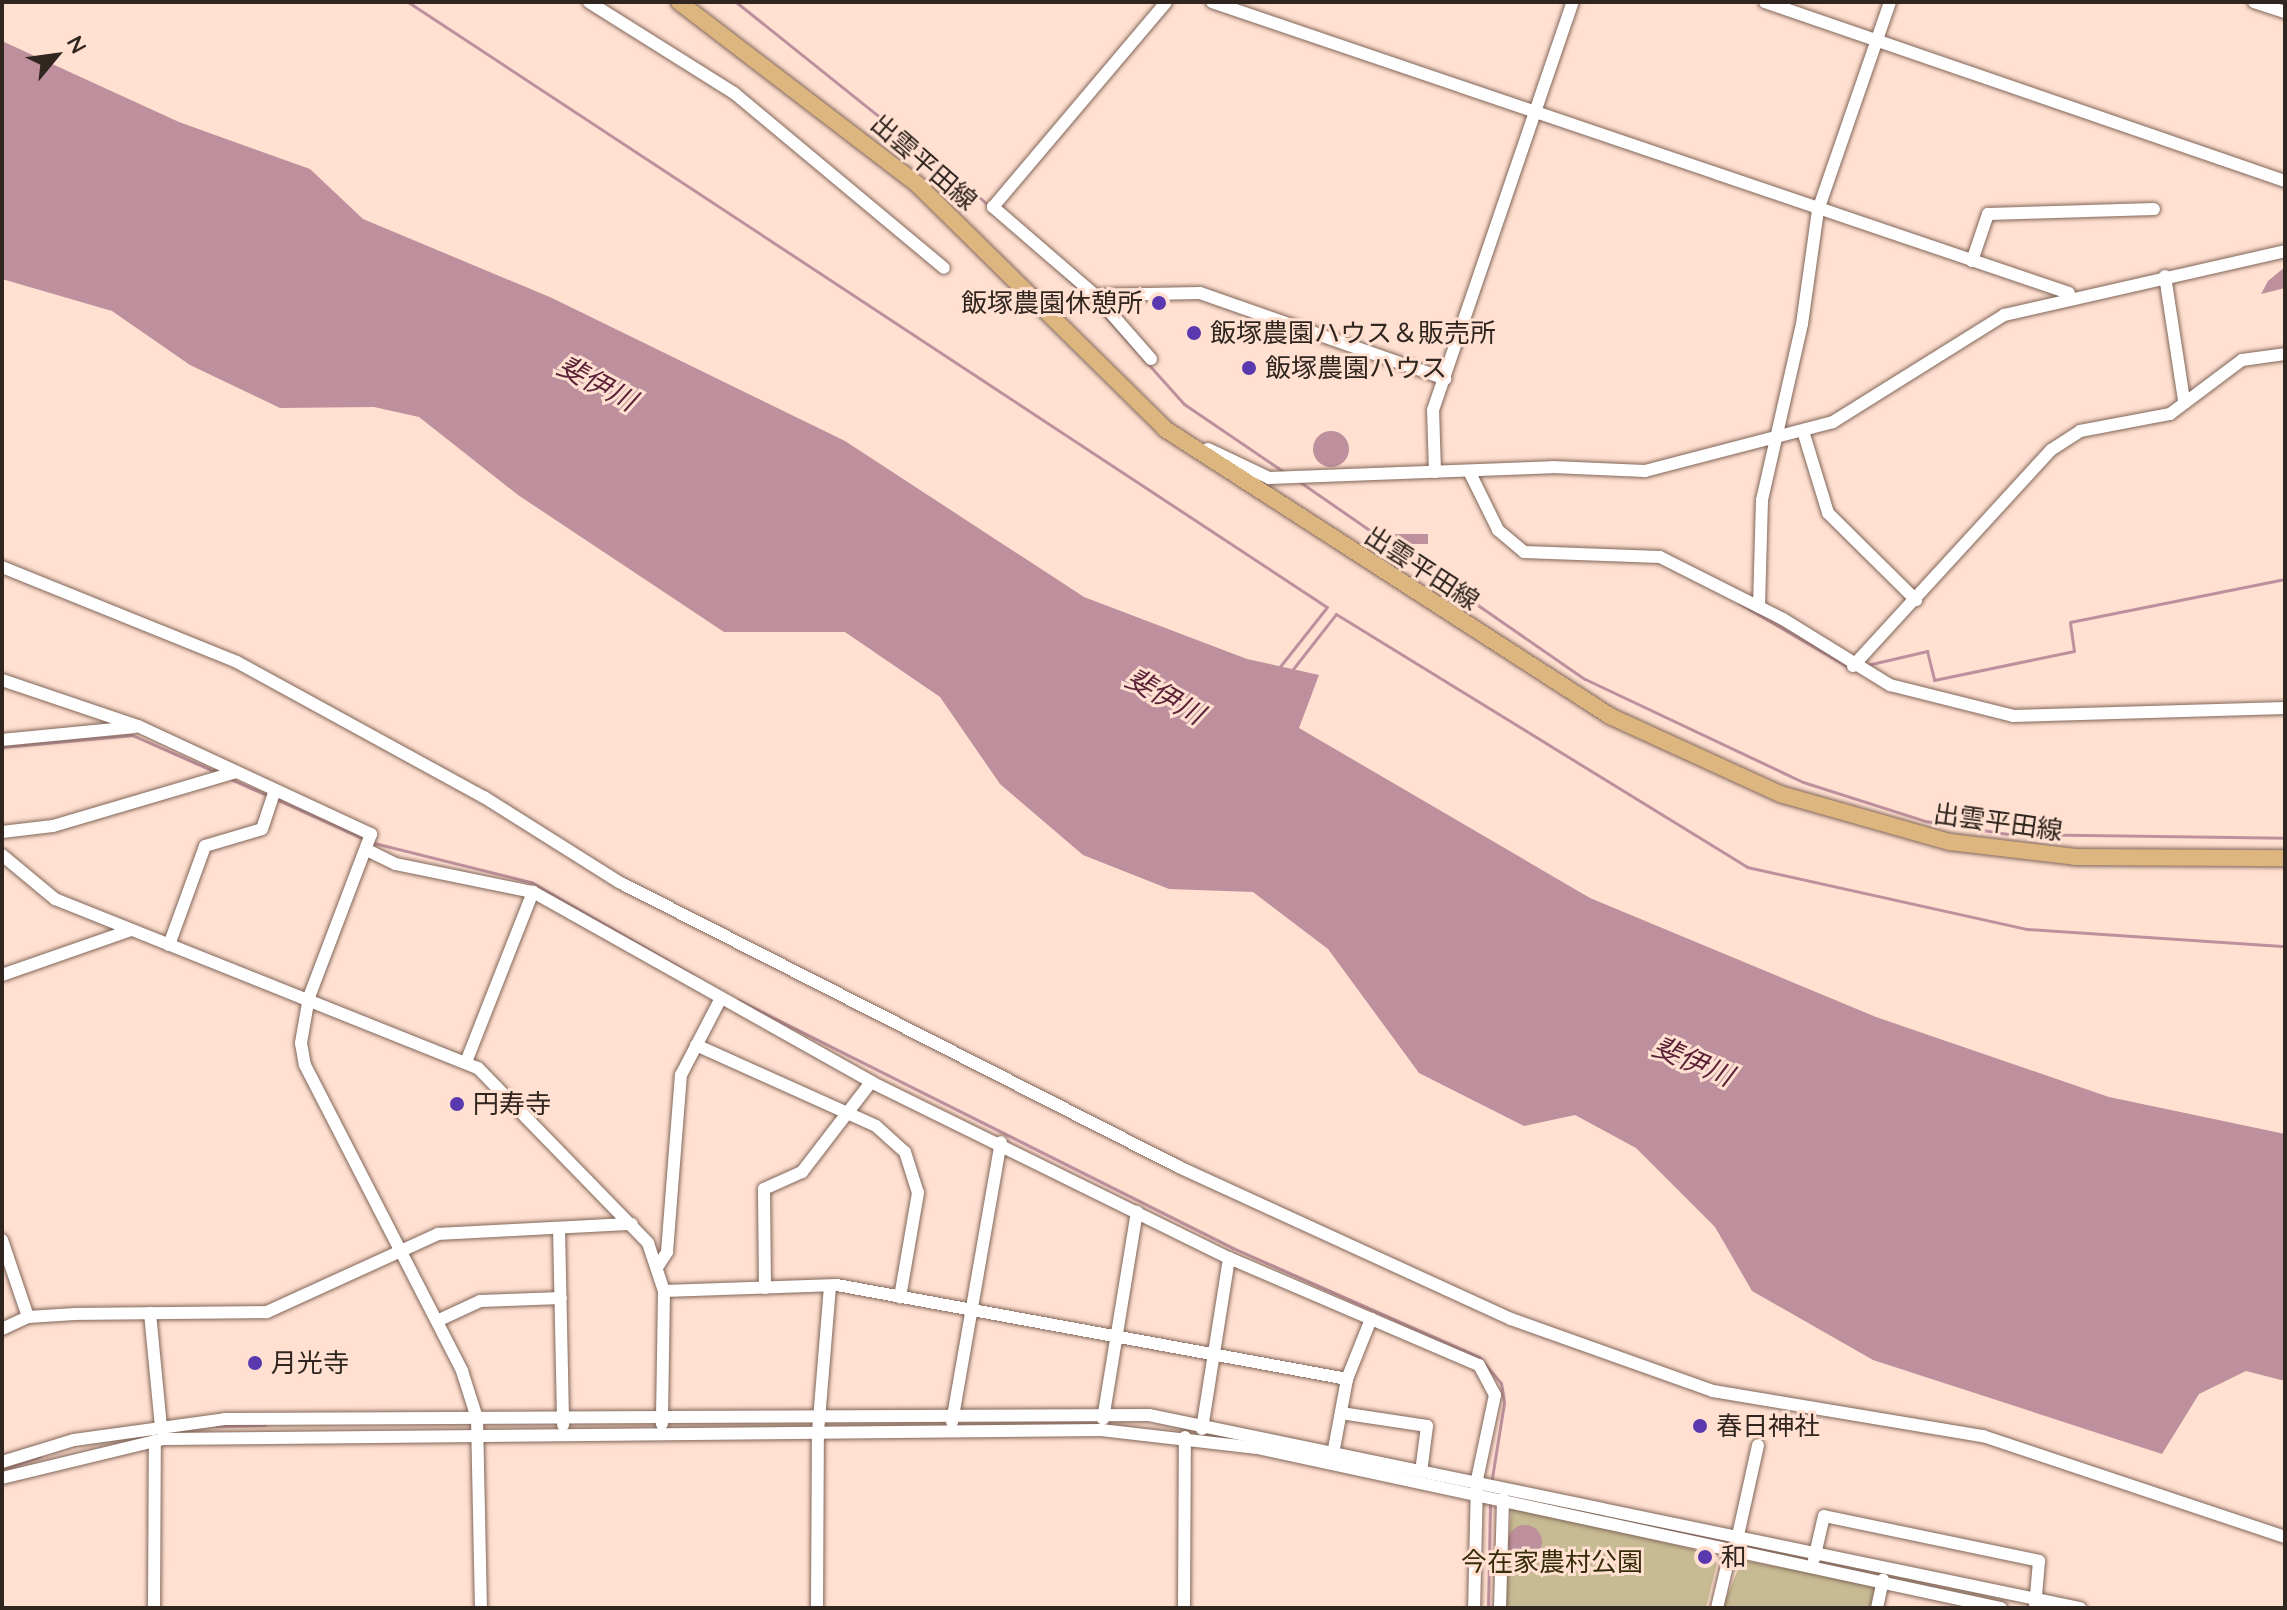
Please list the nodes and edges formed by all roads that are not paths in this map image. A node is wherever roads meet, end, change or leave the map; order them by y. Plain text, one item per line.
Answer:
1 (589, 2) edge
2 (679, 2) edge
3 (1212, 2) edge
4 (1573, 2) edge
5 (1765, 2) edge
6 (1890, 2) edge
7 (2254, 2) edge
8 (1161, 4) edge
9 (2285, 12) edge
10 (1877, 40) junction
11 (1536, 111) junction
12 (2285, 181) edge
13 (2154, 209) dead end
14 (1818, 210) junction
15 (2285, 251) edge
16 (1972, 261) junction
17 (944, 268) dead end
18 (2165, 276) junction
19 (1095, 295) junction
20 (2072, 295) junction
21 (2285, 354) edge
22 (1151, 359) dead end
23 (1445, 379) junction
24 (2184, 400) junction
25 (1165, 429) junction
26 (1803, 431) junction
27 (1776, 437) junction
28 (1435, 472) junction
29 (1470, 473) junction
30 (2, 567) edge
31 (1916, 600) junction
32 (1759, 607) junction
33 (1853, 666) junction
34 (2, 680) edge
35 (2285, 708) edge
36 (138, 726) junction
37 (2, 740) edge
38 (236, 772) junction
39 (275, 790) junction
40 (2, 832) edge
41 (367, 850) junction
42 (2, 855) edge
43 (2285, 858) edge
44 (533, 892) junction
45 (131, 930) junction
46 (169, 945) junction
47 (2, 975) edge
48 (309, 997) junction
49 (720, 1000) junction
50 (696, 1045) junction
51 (466, 1062) junction
52 (871, 1082) junction
53 (851, 1116) junction
54 (1001, 1142) junction
55 (1137, 1212) junction
56 (632, 1224) junction
57 (559, 1228) junction
58 (2, 1240) edge
59 (401, 1251) junction
60 (1229, 1258) junction
61 (658, 1266) junction
62 (830, 1286) junction
63 (765, 1288) junction
64 (664, 1291) junction
65 (900, 1297) junction
66 (561, 1298) junction
67 (970, 1312) junction
68 (150, 1313) junction
69 (28, 1317) junction
70 (1371, 1319) junction
71 (437, 1321) junction
72 (2, 1329) edge
73 (1117, 1337) junction
74 (1214, 1355) junction
75 (1347, 1379) junction
76 (1104, 1412) junction
77 (1341, 1413) junction
78 (820, 1415) junction
79 (953, 1415) junction
80 (663, 1416) junction
81 (563, 1417) junction
82 (477, 1418) junction
83 (510, 1418) junction
84 (225, 1419) junction
85 (298, 1419) junction
86 (321, 1419) junction
87 (415, 1419) junction
88 (1203, 1422) junction
89 (161, 1423) junction
90 (950, 1429) junction
91 (1101, 1430) junction
92 (662, 1432) junction
93 (818, 1432) junction
94 (415, 1434) junction
95 (482, 1434) junction
96 (509, 1434) junction
97 (563, 1434) junction
98 (299, 1435) junction
99 (320, 1435) junction
100 (227, 1437) junction
101 (1185, 1437) junction
102 (1201, 1438) junction
103 (74, 1440) junction
104 (159, 1440) junction
105 (1758, 1445) dead end
106 (1334, 1448) junction
107 (38, 1451) junction
108 (77, 1457) junction
109 (2, 1462) edge
110 (1331, 1464) junction
111 (43, 1466) junction
112 (1422, 1467) junction
113 (2, 1478) edge
114 (1420, 1481) junction
115 (1477, 1487) junction
116 (1503, 1499) junction
117 (1575, 1508) junction
118 (1678, 1520) junction
119 (1738, 1534) junction
120 (1674, 1536) junction
121 (2285, 1537) edge
122 (1732, 1550) junction
123 (1814, 1557) junction
124 (1883, 1580) junction
125 (2036, 1604) edge
126 (154, 1608) edge
127 (481, 1608) edge
128 (817, 1608) edge
129 (1184, 1608) edge
130 (1474, 1608) edge
131 (1500, 1608) edge
132 (1717, 1608) edge
133 (1877, 1608) edge
134 (2001, 1608) edge
135 (2080, 1608) edge

1 - 17 street
2 - 25 main road, 出雲平田線
3 - 11 street
4 - 11 street
5 - 10 street
6 - 10 street
7 - 9 street
8 - 19 street
10 - 12 street
10 - 14 street
11 - 14 street
11 - 23 street
13 - 16 street
14 - 16 street
14 - 27 street
15 - 18 street
16 - 20 street
18 - 20 street
18 - 24 street
19 - 22 street
19 - 23 street
20 - 26 street
21 - 24 street
23 - 28 street
24 - 31 street
25 - 28 street
25 - 43 main road, 出雲平田線
26 - 27 street
26 - 31 street
27 - 29 street
27 - 32 street
28 - 29 street
29 - 32 street
30 - 121 street
31 - 33 street
32 - 33 street
33 - 35 street
34 - 36 street
36 - 37 street
36 - 38 street
38 - 39 street
38 - 40 street
39 - 41 street
39 - 46 street
41 - 44 street
41 - 48 street
42 - 45 street
44 - 49 street
44 - 51 street
45 - 46 street
45 - 47 street
46 - 48 street
48 - 51 street
48 - 59 street
49 - 50 street
49 - 52 street
50 - 53 street
50 - 61 street
51 - 56 street
52 - 53 street
52 - 54 street
53 - 63 street
53 - 65 street
54 - 55 street
54 - 67 street
55 - 60 street
55 - 73 street
56 - 57 street
56 - 61 street
57 - 59 street
57 - 66 street
58 - 69 street
59 - 68 street
59 - 71 street
60 - 70 street
60 - 74 street
61 - 64 street
62 - 63 street
62 - 65 street
62 - 78 street
63 - 64 street
64 - 80 street
65 - 67 street
66 - 71 street
66 - 81 street
67 - 73 street
67 - 79 street
68 - 69 street
68 - 89 street
69 - 72 street
70 - 75 street
70 - 115 street
71 - 82 street
73 - 74 street
73 - 76 street
74 - 75 street
74 - 88 street
75 - 77 street
76 - 79 street
76 - 88 street
76 - 91 street
77 - 106 street
77 - 112 street
78 - 79 street
78 - 80 street
78 - 93 street
79 - 90 street
80 - 81 street
80 - 92 street
81 - 83 street
81 - 97 street
82 - 83 street
82 - 87 street
82 - 95 street
83 - 96 street
84 - 85 street
84 - 89 street
84 - 100 street
85 - 86 street
85 - 98 street
86 - 87 street
86 - 99 street
87 - 94 street
88 - 102 street
88 - 106 street
89 - 103 street
89 - 104 street
90 - 91 street
90 - 93 street
91 - 101 street
92 - 93 street
92 - 97 street
93 - 128 street
94 - 95 street
94 - 99 street
95 - 96 street
95 - 127 street
96 - 97 street
98 - 99 street
98 - 100 street
100 - 104 street
101 - 102 street
101 - 129 street
102 - 110 street
103 - 107 street
103 - 108 street
104 - 108 street
104 - 126 street
105 - 119 street
106 - 110 street
106 - 112 street
107 - 109 street
107 - 111 street
108 - 111 street
110 - 114 street
111 - 113 street
112 - 114 street
112 - 115 street
114 - 115 street
115 - 116 street
115 - 117 street
115 - 130 street
116 - 117 street
116 - 131 street
117 - 118 street
117 - 120 street
118 - 119 street
118 - 120 street
119 - 122 street
119 - 123 street
120 - 122 street
122 - 123 street
122 - 132 street
123 - 124 street
123 - 125 street
123 - 125 street
124 - 133 street
124 - 134 street
125 - 135 street

